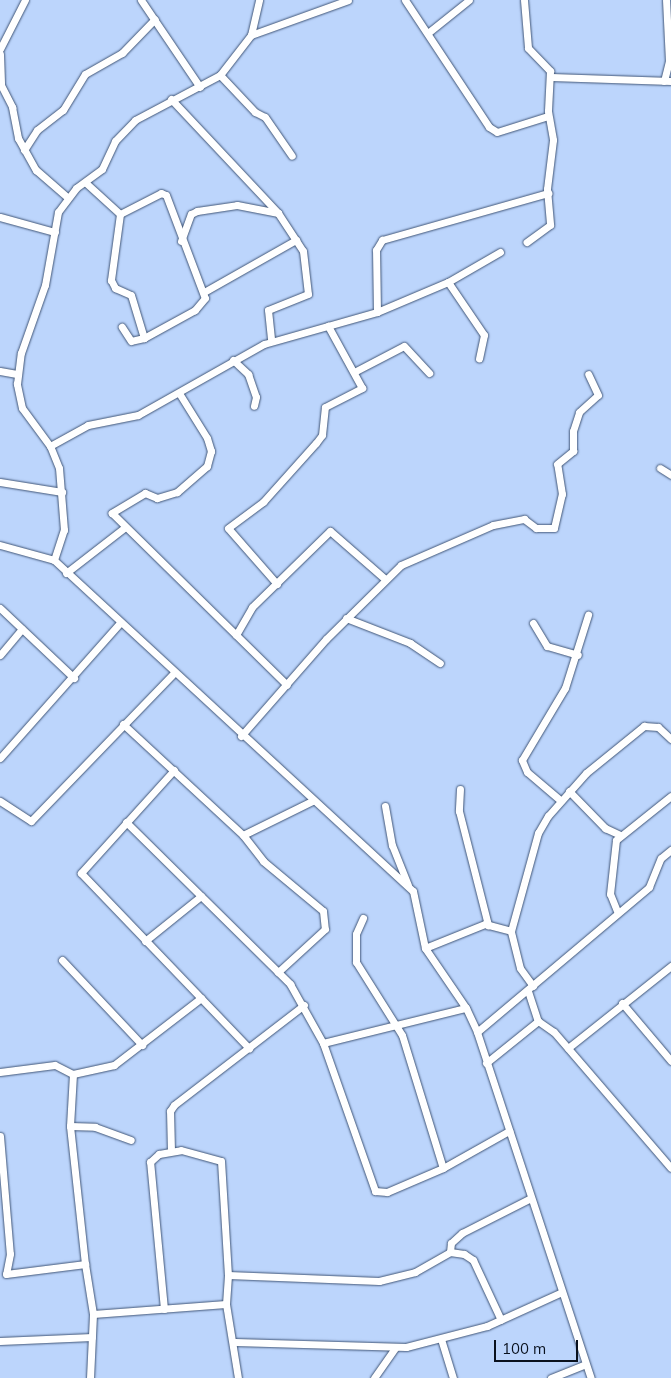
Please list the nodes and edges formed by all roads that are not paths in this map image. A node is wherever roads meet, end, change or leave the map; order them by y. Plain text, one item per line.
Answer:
1 (24, 0) edge
2 (141, 0) edge
3 (258, 0) edge
4 (348, 0) edge
5 (405, 0) edge
6 (469, 0) edge
7 (524, 0) edge
8 (666, 0) edge
9 (669, 16) edge
10 (155, 19) junction
11 (429, 32) junction
12 (251, 35) junction
13 (0, 49) edge
14 (0, 54) edge
15 (220, 75) junction
16 (551, 77) junction
17 (668, 81) edge
18 (0, 86) edge
19 (200, 87) junction
20 (171, 99) junction
21 (548, 116) junction
22 (24, 150) junction
23 (292, 156) dead end
24 (86, 184) junction
25 (548, 193) junction
26 (67, 197) junction
27 (278, 213) junction
28 (120, 214) junction
29 (0, 217) edge
30 (55, 232) junction
31 (296, 240) junction
32 (181, 242) junction
33 (527, 242) dead end
34 (500, 252) dead end
35 (448, 282) junction
36 (204, 292) junction
37 (377, 312) junction
38 (328, 326) junction
39 (122, 327) dead end
40 (144, 338) junction
41 (271, 341) junction
42 (479, 358) dead end
43 (233, 360) junction
44 (0, 370) edge
45 (354, 372) junction
46 (429, 373) dead end
47 (17, 374) junction
48 (588, 374) dead end
49 (179, 393) junction
50 (254, 406) dead end
51 (50, 446) junction
52 (660, 468) dead end
53 (671, 475) edge
54 (0, 482) edge
55 (62, 492) junction
56 (124, 528) junction
57 (0, 545) edge
58 (54, 560) junction
59 (66, 573) junction
60 (385, 579) junction
61 (277, 584) junction
62 (0, 608) edge
63 (588, 615) dead end
64 (346, 618) junction
65 (533, 623) dead end
66 (120, 624) junction
67 (22, 629) junction
68 (236, 635) junction
69 (578, 654) junction
70 (0, 655) edge
71 (440, 662) dead end
72 (173, 674) junction
73 (74, 678) junction
74 (287, 684) junction
75 (122, 724) junction
76 (241, 736) junction
77 (671, 739) edge
78 (0, 758) edge
79 (174, 770) junction
80 (460, 789) dead end
81 (568, 791) junction
82 (671, 796) edge
83 (560, 800) junction
84 (0, 801) edge
85 (312, 801) junction
86 (385, 806) dead end
87 (126, 822) junction
88 (243, 835) junction
89 (620, 835) junction
90 (671, 850) edge
91 (408, 885) junction
92 (201, 896) junction
93 (617, 911) junction
94 (363, 918) dead end
95 (488, 925) junction
96 (511, 932) junction
97 (145, 941) junction
98 (425, 948) junction
99 (62, 960) dead end
100 (671, 966) edge
101 (278, 972) junction
102 (530, 988) junction
103 (201, 998) junction
104 (622, 1003) junction
105 (304, 1006) junction
106 (466, 1008) junction
107 (538, 1022) junction
108 (394, 1026) junction
109 (477, 1032) junction
110 (323, 1043) junction
111 (142, 1044) junction
112 (249, 1048) junction
113 (568, 1048) junction
114 (671, 1061) edge
115 (486, 1063) junction
116 (0, 1072) edge
117 (73, 1074) junction
118 (70, 1126) junction
119 (509, 1131) junction
120 (0, 1140) edge
121 (131, 1140) dead end
122 (171, 1151) junction
123 (443, 1168) junction
124 (671, 1168) edge
125 (531, 1198) junction
126 (450, 1252) junction
127 (85, 1264) junction
128 (3, 1275) edge
129 (228, 1275) junction
130 (562, 1292) junction
131 (226, 1304) junction
132 (164, 1309) junction
133 (93, 1314) junction
134 (501, 1320) junction
135 (92, 1337) junction
136 (441, 1339) junction
137 (0, 1342) edge
138 (235, 1342) junction
139 (395, 1348) junction
140 (585, 1364) junction
141 (90, 1378) edge
142 (238, 1378) edge
143 (374, 1378) edge
144 (453, 1378) edge
145 (551, 1378) edge
146 (590, 1378) edge

1 - 13 street
2 - 10 street
3 - 12 street
4 - 12 street
5 - 11 street
6 - 11 street
7 - 16 street
8 - 9 street
9 - 17 street
10 - 19 street
10 - 22 street
11 - 21 street
12 - 15 street
14 - 18 street
15 - 19 street
15 - 23 street
16 - 17 street
16 - 21 street
18 - 22 street
19 - 20 street
20 - 24 street
20 - 27 street
21 - 25 street
22 - 26 street
24 - 26 street
24 - 28 street
25 - 33 street
25 - 37 street
26 - 30 street
27 - 31 street
27 - 32 street
28 - 32 street
28 - 40 street
29 - 30 street
30 - 47 street
31 - 36 street
31 - 41 street
32 - 36 street
34 - 35 street
35 - 37 street
35 - 42 street
36 - 40 street
37 - 38 street
38 - 41 street
38 - 45 street
39 - 40 street
41 - 43 street
43 - 49 street
43 - 50 street
44 - 47 street
45 - 46 street
45 - 61 street
47 - 51 street
48 - 60 street
49 - 51 street
49 - 56 street
51 - 55 street
52 - 53 street
54 - 55 street
55 - 58 street
56 - 59 street
56 - 68 street
57 - 58 street
58 - 59 street
59 - 66 street
60 - 61 street
60 - 64 street
61 - 68 street
62 - 67 street
63 - 69 street
64 - 71 street
64 - 74 street
65 - 69 street
66 - 72 street
66 - 73 street
67 - 70 street
67 - 73 street
68 - 74 street
69 - 83 street
72 - 75 street
72 - 76 street
73 - 78 street
74 - 76 street
75 - 79 street
75 - 84 street
76 - 85 street
77 - 81 street
79 - 87 street
79 - 88 street
80 - 95 street
81 - 83 street
81 - 89 street
82 - 89 street
83 - 96 street
85 - 88 street
85 - 91 street
86 - 91 street
87 - 92 street
87 - 97 street
88 - 101 street
89 - 93 street
90 - 93 street
91 - 98 street
92 - 97 street
92 - 101 street
93 - 102 street
94 - 108 street
95 - 96 street
95 - 98 street
96 - 102 street
97 - 103 street
98 - 106 street
99 - 111 street
100 - 104 street
101 - 105 street
102 - 107 street
102 - 109 street
103 - 111 street
103 - 112 street
104 - 113 street
104 - 114 street
105 - 110 street
105 - 112 street
106 - 108 street
106 - 109 street
107 - 113 street
107 - 115 street
108 - 110 street
108 - 123 street
109 - 115 street
110 - 123 street
111 - 117 street
112 - 122 street
113 - 124 street
115 - 119 street
116 - 117 street
117 - 118 street
118 - 121 street
118 - 127 street
119 - 123 street
119 - 125 street
120 - 128 street
122 - 129 street
122 - 132 street
125 - 126 street
125 - 130 street
126 - 129 street
126 - 134 street
127 - 128 street
127 - 133 street
129 - 131 street
130 - 134 street
130 - 140 street
131 - 132 street
131 - 138 street
132 - 133 street
133 - 135 street
134 - 136 street
135 - 137 street
135 - 141 street
136 - 139 street
136 - 144 street
138 - 139 street
138 - 142 street
139 - 143 street
140 - 145 street
140 - 146 street

